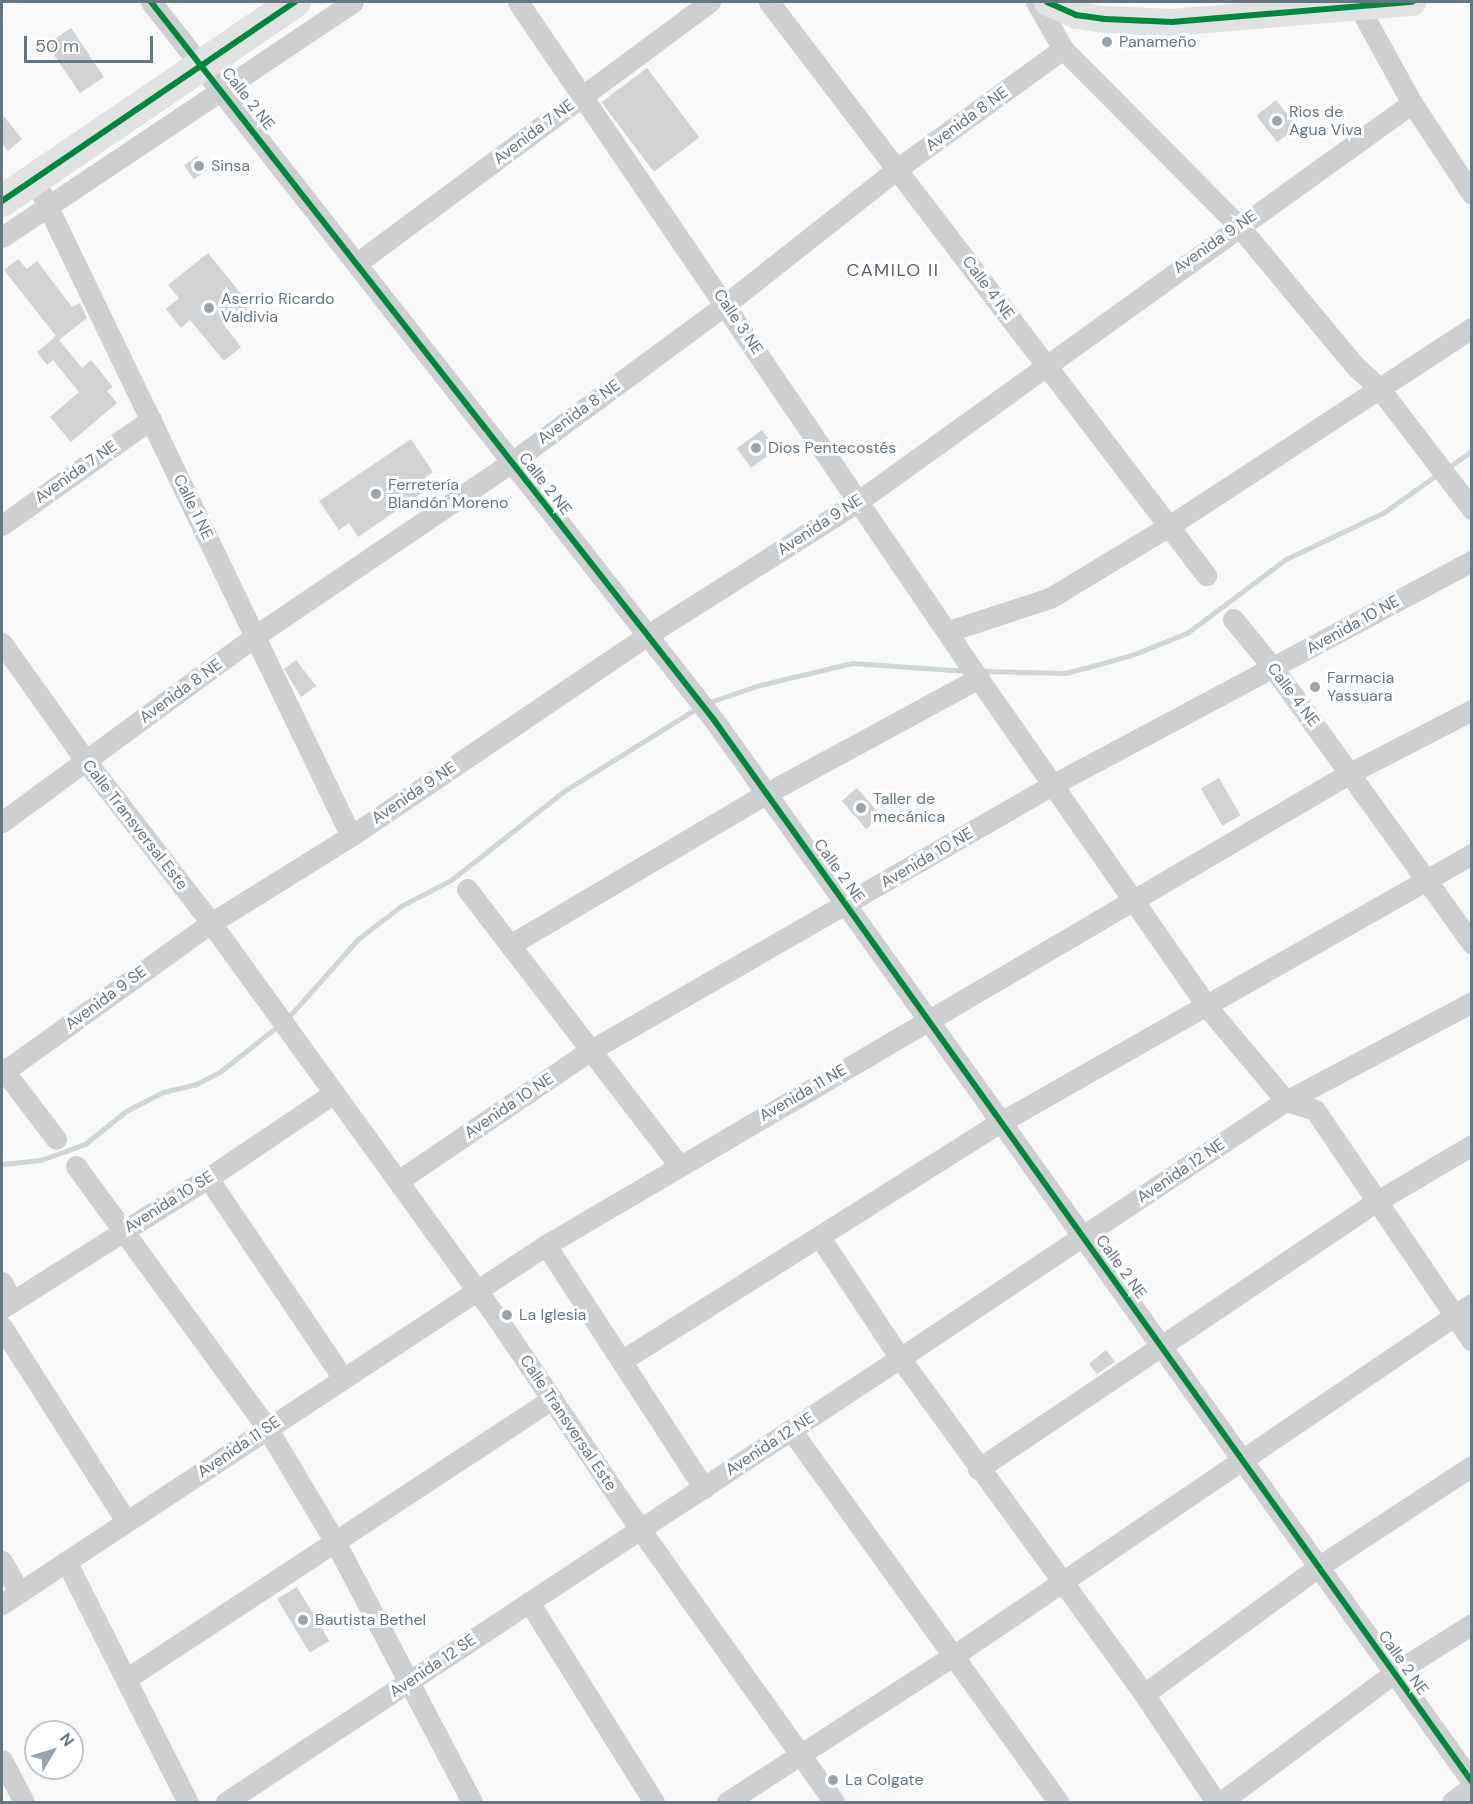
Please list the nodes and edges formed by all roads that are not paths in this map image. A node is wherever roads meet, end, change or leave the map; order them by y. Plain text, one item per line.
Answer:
1 (151, 2) edge
2 (296, 2) edge
3 (353, 2) edge
4 (518, 2) edge
5 (711, 2) edge
6 (769, 2) edge
7 (1035, 2) edge
8 (1047, 2) edge
9 (1412, 2) edge
10 (1359, 7) junction
11 (1063, 49) junction
12 (203, 64) junction
13 (223, 89) junction
14 (583, 96) junction
15 (1412, 104) junction
16 (897, 170) junction
17 (12, 188) edge
18 (1472, 194) edge
19 (46, 208) junction
20 (1238, 225) junction
21 (2, 237) edge
22 (357, 263) junction
23 (726, 304) junction
24 (1472, 328) edge
25 (1045, 364) junction
26 (1378, 388) junction
27 (151, 419) junction
28 (512, 462) junction
29 (860, 500) junction
30 (1472, 509) edge
31 (2, 525) edge
32 (1169, 526) junction
33 (1472, 561) edge
34 (1206, 575) dead end
35 (1233, 619) dead end
36 (255, 636) junction
37 (646, 636) junction
38 (953, 636) junction
39 (2, 643) edge
40 (1274, 669) junction
41 (977, 677) junction
42 (1472, 710) edge
43 (86, 761) junction
44 (1350, 773) junction
45 (1052, 785) junction
46 (767, 793) junction
47 (2, 822) edge
48 (351, 836) junction
49 (1472, 854) edge
50 (1424, 879) junction
51 (467, 889) dead end
52 (1134, 902) junction
53 (847, 906) junction
54 (211, 922) junction
55 (1472, 944) edge
56 (510, 945) junction
57 (1472, 1002) edge
58 (1208, 1008) junction
59 (928, 1020) junction
60 (591, 1050) junction
61 (2, 1070) edge
62 (334, 1093) junction
63 (1286, 1101) junction
64 (1001, 1122) junction
65 (56, 1139) dead end
66 (1472, 1145) edge
67 (679, 1166) junction
68 (76, 1167) dead end
69 (208, 1178) junction
70 (398, 1181) junction
71 (1379, 1200) junction
72 (122, 1232) junction
73 (1083, 1236) junction
74 (821, 1239) junction
75 (546, 1245) junction
76 (476, 1290) junction
77 (5, 1297) edge
78 (1472, 1304) edge
79 (1454, 1316) junction
80 (2, 1327) edge
81 (1472, 1341) edge
82 (1160, 1345) junction
83 (900, 1359) junction
84 (621, 1361) junction
85 (343, 1378) junction
86 (552, 1399) junction
87 (267, 1428) junction
88 (791, 1430) junction
89 (1240, 1458) junction
90 (1472, 1466) edge
91 (978, 1469) junction
92 (704, 1488) junction
93 (126, 1521) junction
94 (640, 1529) junction
95 (334, 1540) junction
96 (66, 1561) junction
97 (2, 1562) edge
98 (1318, 1567) junction
99 (1061, 1581) junction
100 (19, 1592) junction
101 (529, 1602) junction
102 (2, 1604) edge
103 (1472, 1624) edge
104 (953, 1656) junction
105 (1394, 1673) junction
106 (126, 1679) junction
107 (409, 1682) junction
108 (1144, 1694) junction
109 (800, 1755) junction
110 (2, 1760) edge
111 (1472, 1782) edge
112 (8, 1786) edge
113 (1472, 1787) edge
114 (24, 1803) edge
115 (188, 1803) edge
116 (226, 1803) edge
117 (472, 1803) edge
118 (654, 1803) edge
119 (727, 1803) edge
120 (834, 1803) edge
121 (1058, 1803) edge
122 (1216, 1803) edge
123 (1221, 1803) edge
124 (1452, 1803) edge

1 - 12 street, Calle 2 NE
2 - 12 highway
3 - 13 street
4 - 14 street, Calle 3 NE
5 - 14 street, Avenida 7 NE
6 - 16 street, Calle 4 NE
7 - 11 street
8 - 10 main road
9 - 10 main road
10 - 15 street
11 - 16 street, Avenida 8 NE
11 - 20 street
12 - 13 street, Calle 2 NE
12 - 17 highway
13 - 19 street
13 - 22 street, Calle 2 NE
14 - 22 street, Avenida 7 NE
14 - 23 street, Calle 3 NE
15 - 18 street
15 - 20 street, Avenida 9 NE
16 - 23 street, Avenida 8 NE
16 - 25 street, Calle 4 NE
17 - 19 street, Calle 1 NE
19 - 21 street
19 - 27 street, Calle 1 NE
20 - 25 street, Avenida 9 NE
20 - 26 street
22 - 28 street, Calle 2 NE
23 - 28 street, Avenida 8 NE
23 - 29 street, Calle 3 NE
24 - 26 street
25 - 29 street, Avenida 9 NE
25 - 32 street, Calle 4 NE
26 - 30 street
26 - 32 street
27 - 31 street, Avenida 7 NE
27 - 36 street, Calle 1 NE
28 - 36 street, Avenida 8 NE
28 - 37 street, Calle 2 NE
29 - 37 street, Avenida 9 NE
29 - 38 street, Calle 3 NE
32 - 34 street, Calle 4 NE
32 - 38 street
33 - 40 street, Avenida 10 NE
35 - 40 street, Calle 4 NE
36 - 43 street, Avenida 8 NE
36 - 48 street, Calle 1 NE
37 - 46 street, Calle 2 NE
37 - 48 street, Avenida 9 NE
38 - 41 street, Calle 3 NE
39 - 43 street, Calle Transversal Este
40 - 44 street, Calle 4 NE
40 - 45 street, Avenida 10 NE
41 - 45 street, Calle 3 NE
41 - 46 street
42 - 44 street
43 - 47 street, Avenida 8 NE
43 - 54 street, Calle Transversal Este
44 - 50 street, Calle 4 NE
44 - 52 street
45 - 52 street, Calle 3 NE
45 - 53 street, Avenida 10 NE
46 - 53 street, Calle 2 NE
46 - 56 street
48 - 54 street, Avenida 9 NE
49 - 50 street
50 - 55 street, Calle 4 NE
50 - 58 street
51 - 56 street
52 - 58 street, Calle 3 NE
52 - 59 street, Avenida 11 NE
53 - 59 street, Calle 2 NE
53 - 60 street, Avenida 10 NE
54 - 61 street, Avenida 9 SE
54 - 62 street, Calle Transversal Este
56 - 60 street
57 - 63 street, Avenida 12 NE
58 - 63 street, Calle 3 NE
58 - 64 street
59 - 64 street, Calle 2 NE
59 - 67 street, Avenida 11 NE
60 - 67 street
60 - 70 street, Avenida 10 NE
61 - 65 street
62 - 69 street, Avenida 10 SE
62 - 70 street, Calle Transversal Este
63 - 71 street
63 - 73 street, Avenida 12 NE
64 - 73 street, Calle 2 NE
64 - 74 street
66 - 71 street
67 - 75 street, Avenida 11 NE
68 - 72 street
69 - 72 street, Avenida 10 SE
69 - 85 street
70 - 76 street, Calle Transversal Este
71 - 79 street
71 - 82 street
72 - 77 street, Avenida 10 SE
72 - 87 street
73 - 82 street, Calle 2 NE
73 - 83 street, Avenida 12 NE
74 - 83 street
74 - 84 street
75 - 76 street, Avenida 11 NE
75 - 84 street
76 - 85 street, Avenida 11 SE
76 - 86 street, Calle Transversal Este
78 - 79 street
79 - 81 street
79 - 89 street
80 - 93 street
82 - 89 street, Calle 2 NE
82 - 91 street
83 - 88 street, Avenida 12 NE
83 - 91 street
84 - 92 street
85 - 87 street, Avenida 11 SE
86 - 94 street, Calle Transversal Este
86 - 95 street
87 - 93 street, Avenida 11 SE
87 - 95 street
88 - 92 street, Avenida 12 NE
88 - 104 street
89 - 98 street, Calle 2 NE
89 - 99 street
90 - 98 street
91 - 99 street
92 - 94 street, Avenida 12 NE
93 - 96 street, Avenida 11 SE
94 - 101 street, Avenida 12 SE
94 - 109 street, Calle Transversal Este
95 - 106 street
95 - 107 street
96 - 100 street, Avenida 11 SE
96 - 106 street
97 - 100 street
98 - 105 street, Calle 2 NE
98 - 108 street
99 - 104 street
99 - 108 street
100 - 102 street, Avenida 11 SE
101 - 107 street, Avenida 12 SE
101 - 118 street
103 - 105 street
104 - 109 street
104 - 121 street
105 - 111 street, Calle 2 NE
105 - 123 street
106 - 115 street
107 - 116 street, Avenida 12 SE
107 - 117 street
108 - 122 street
109 - 119 street
109 - 120 street, Calle Transversal Este
110 - 112 street
112 - 114 street
113 - 124 street

